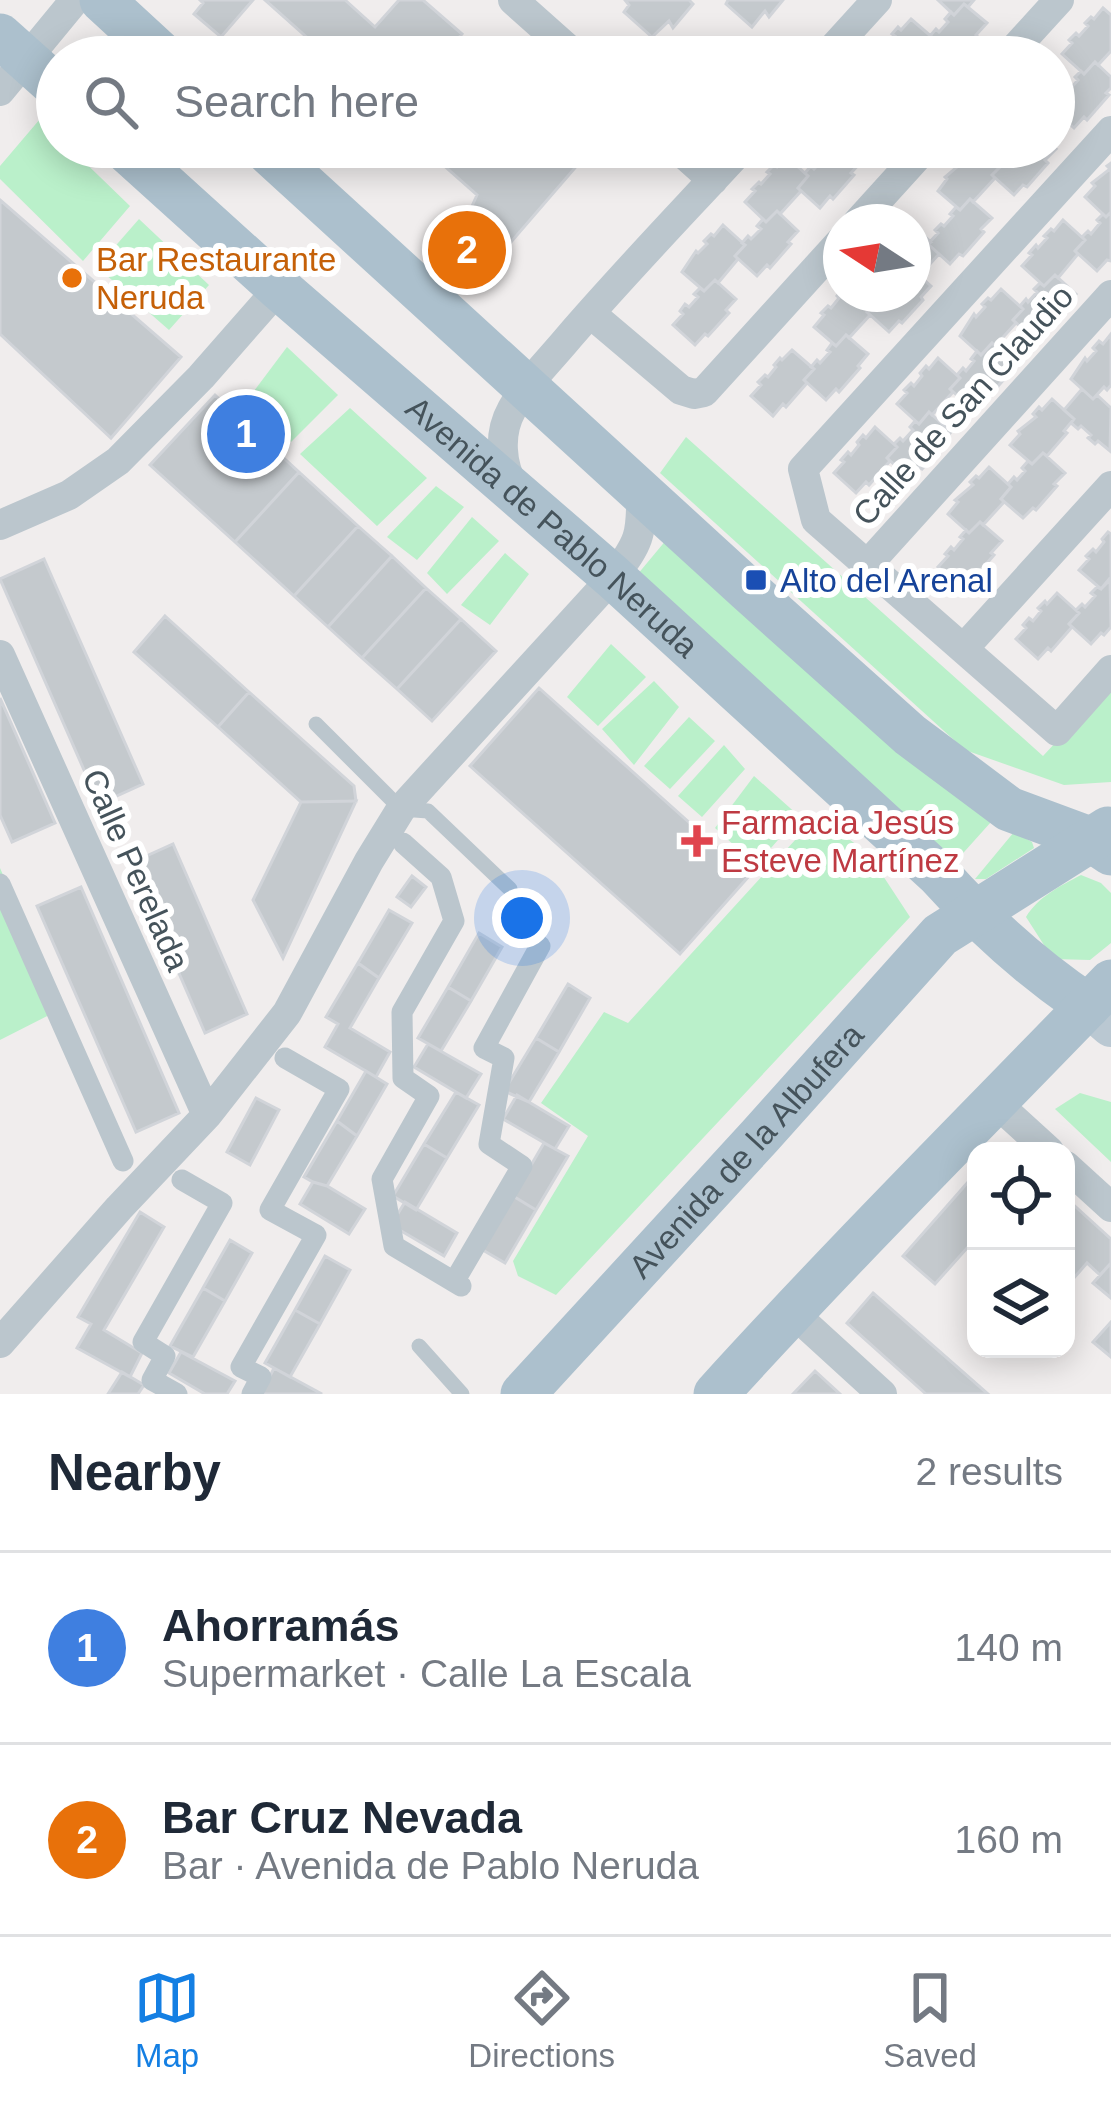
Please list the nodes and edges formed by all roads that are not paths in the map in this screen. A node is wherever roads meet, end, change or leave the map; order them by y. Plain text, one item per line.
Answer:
1 (75, 0) edge
2 (102, 0) edge
3 (514, 0) edge
4 (877, 0) edge
5 (1059, 0) edge
6 (47, 36) edge
7 (141, 36) edge
8 (554, 36) edge
9 (844, 36) edge
10 (1026, 36) edge
11 (1111, 131) edge
12 (146, 168) edge
13 (285, 168) edge
14 (700, 168) edge
15 (724, 168) edge
16 (907, 168) edge
17 (713, 180) junction
18 (874, 204) edge
19 (823, 261) edge
20 (279, 288) junction
21 (1111, 295) edge
22 (590, 313) junction
23 (526, 388) junction
24 (1111, 486) edge
25 (640, 492) junction
26 (517, 494) junction
27 (0, 525) edge
28 (868, 564) junction
29 (613, 577) junction
30 (964, 647) junction
31 (0, 656) edge
32 (1111, 670) edge
33 (316, 724) dead end
34 (401, 809) junction
35 (1104, 840) edge
36 (403, 843) dead end
37 (0, 884) edge
38 (510, 890) dead end
39 (974, 914) junction
40 (540, 946) dead end
41 (1103, 1005) edge
42 (285, 1058) dead end
43 (994, 1100) junction
44 (206, 1115) junction
45 (1039, 1142) edge
46 (123, 1161) dead end
47 (1075, 1174) edge
48 (182, 1180) dead end
49 (1111, 1207) edge
50 (791, 1311) junction
51 (0, 1343) edge
52 (419, 1346) dead end
53 (177, 1394) edge
54 (252, 1394) edge
55 (462, 1394) edge
56 (523, 1394) edge
57 (716, 1394) edge
58 (882, 1394) edge

1 - 6 street
2 - 7 main road
3 - 8 street
4 - 9 street
5 - 10 street
11 - 28 street, Calle de San Claudio
12 - 20 main road, Avenida de Pablo Neruda
13 - 23 main road
14 - 17 street
15 - 17 street
16 - 18 street
17 - 22 street
19 - 22 street
20 - 26 main road, Avenida de Pablo Neruda
20 - 27 street
21 - 28 street, Calle de San Claudio
22 - 23 street
23 - 25 main road
23 - 26 street
24 - 30 street
25 - 29 street
25 - 35 main road
26 - 29 main road, Avenida de Pablo Neruda
28 - 30 street, Calle de San Claudio
29 - 34 street
29 - 39 main road, Avenida de Pablo Neruda
30 - 32 street, Calle de San Claudio
31 - 44 street, Calle Perelada
33 - 34 lane
34 - 38 lane
34 - 44 street
35 - 39 main road
36 - 40 street
37 - 46 street
39 - 41 main road, Avenida de Pablo Neruda
39 - 56 main road, Avenida de la Albufera
41 - 43 main road
42 - 54 street
43 - 45 street
43 - 50 main road
44 - 51 street
47 - 49 street
48 - 53 street
50 - 57 main road
50 - 58 street
52 - 55 lane

